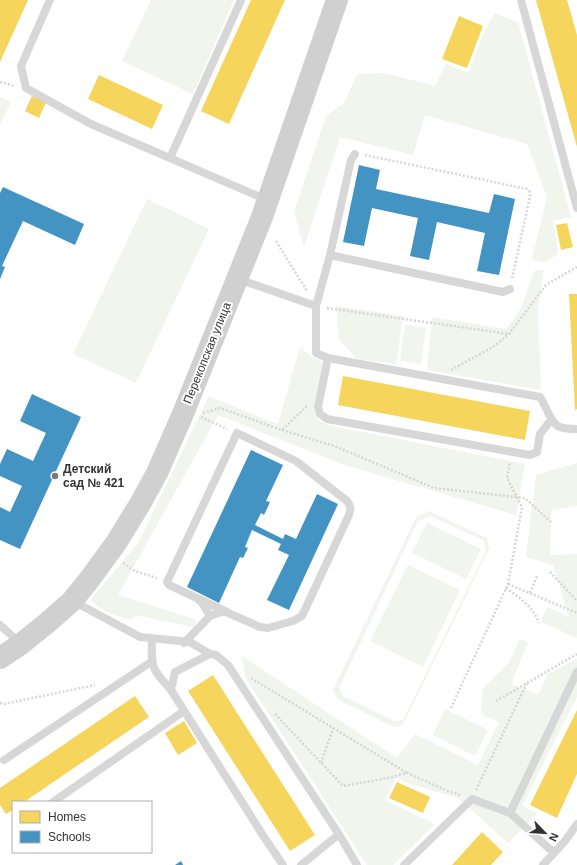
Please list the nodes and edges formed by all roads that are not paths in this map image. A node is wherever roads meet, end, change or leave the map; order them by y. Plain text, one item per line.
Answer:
1 (50, 0) edge
2 (240, 0) edge
3 (336, 0) edge
4 (521, 0) edge
5 (355, 154) road end
6 (170, 158) junction
7 (268, 201) junction
8 (577, 208) edge
9 (330, 255) junction
10 (237, 279) junction
11 (510, 290) road end
12 (316, 306) junction
13 (328, 358) junction
14 (551, 420) junction
15 (577, 430) edge
16 (194, 596) junction
17 (72, 601) junction
18 (230, 613) junction
19 (210, 616) junction
20 (0, 625) edge
21 (152, 638) junction
22 (184, 643) junction
23 (21, 644) junction
24 (210, 654) junction
25 (0, 658) edge
26 (151, 662) junction
27 (577, 672) edge
28 (170, 690) junction
29 (184, 711) junction
30 (4, 760) dead end
31 (54, 801) edge
32 (510, 813) junction
33 (577, 824) edge
34 (340, 836) junction
35 (554, 854) junction
36 (284, 865) edge
37 (300, 865) edge
38 (357, 865) edge
39 (404, 865) edge
40 (543, 865) edge

1 - 6 lane
2 - 6 lane
3 - 7 street, Перекопская улица
4 - 8 lane
5 - 9 lane
6 - 7 lane
7 - 10 street, Перекопская улица
9 - 11 lane
9 - 12 lane
10 - 12 lane
10 - 17 street, Перекопская улица
12 - 13 lane
13 - 14 lane
13 - 14 lane
14 - 15 lane
16 - 18 lane
16 - 18 lane
16 - 19 lane
17 - 21 lane
17 - 23 street, Перекопская улица
18 - 19 lane
19 - 22 lane
20 - 23 lane
21 - 22 lane
21 - 26 lane
22 - 24 lane
23 - 25 street, Перекопская улица
24 - 28 lane
24 - 34 lane
26 - 28 lane
26 - 30 lane
27 - 32 lane
28 - 29 lane
29 - 31 lane
29 - 36 lane
32 - 35 lane
32 - 39 lane
33 - 35 lane
34 - 37 lane
34 - 38 lane
35 - 40 lane

